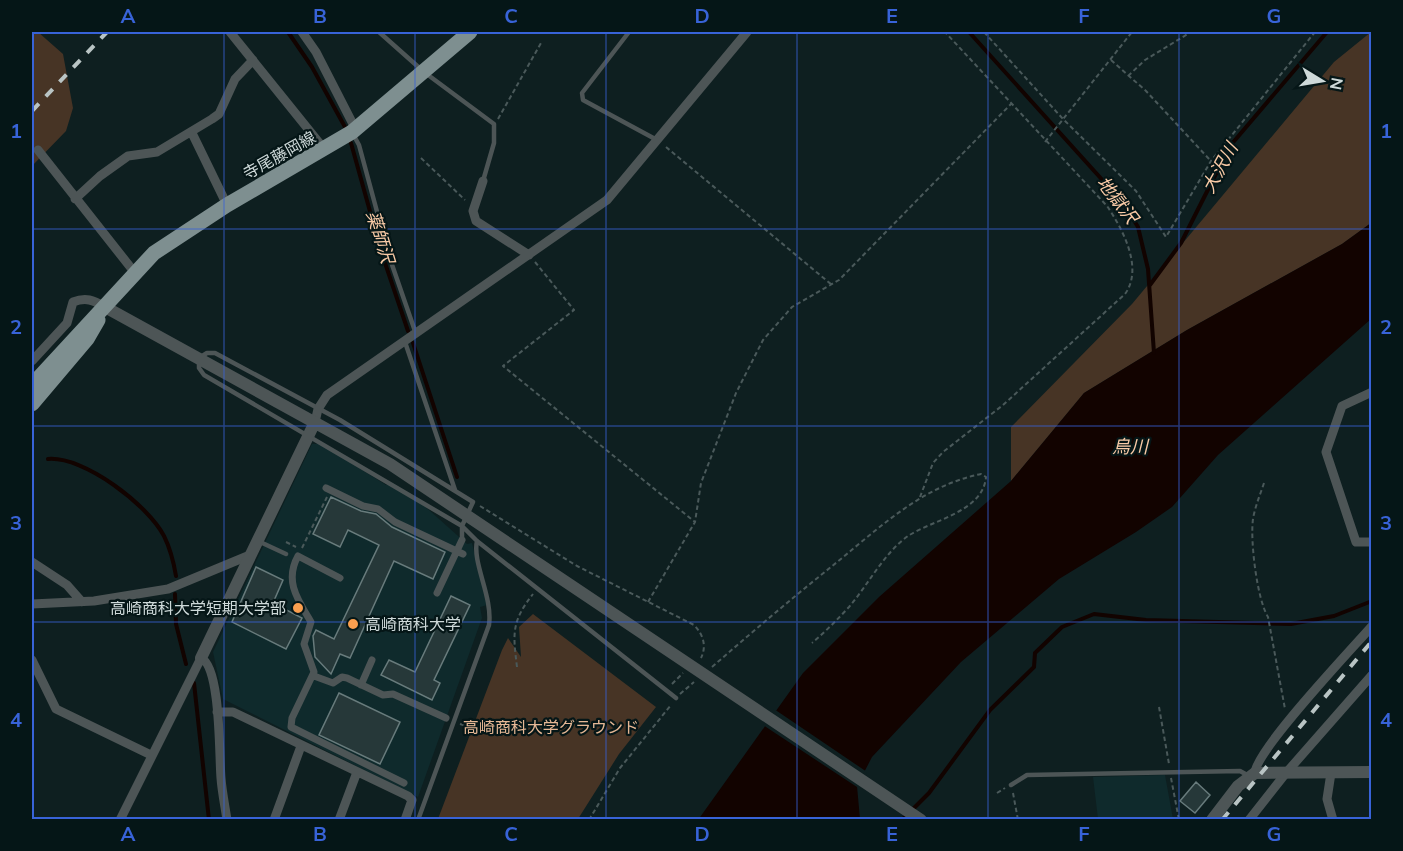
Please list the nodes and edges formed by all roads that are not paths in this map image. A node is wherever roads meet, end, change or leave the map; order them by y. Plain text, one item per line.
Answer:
1 (230, 32) edge
2 (302, 32) edge
3 (379, 32) edge
4 (468, 32) edge
5 (629, 32) edge
6 (747, 32) edge
7 (253, 60) junction
8 (424, 72) junction
9 (354, 131) junction
10 (192, 133) junction
11 (657, 140) junction
12 (38, 150) dead end
13 (325, 150) junction
14 (483, 181) joint
15 (75, 198) junction
16 (227, 205) junction
17 (529, 255) junction
18 (135, 273) junction
19 (105, 307) junction
20 (416, 334) junction
21 (405, 342) junction
22 (34, 354) edge
23 (199, 358) junction
24 (32, 385) edge
25 (1371, 392) edge
26 (32, 404) edge
27 (318, 409) junction
28 (315, 422) junction
29 (308, 435) junction
30 (328, 489) road end
31 (455, 490) junction
32 (465, 521) junction
33 (256, 540) junction
34 (462, 540) joint
35 (477, 541) junction
36 (1371, 542) edge
37 (460, 552) junction
38 (285, 554) dead end
39 (250, 555) junction
40 (32, 562) edge
41 (340, 578) dead end
42 (437, 593) dead end
43 (82, 602) junction
44 (32, 604) edge
45 (1371, 626) edge
46 (201, 658) junction
47 (32, 660) edge
48 (372, 660) dead end
49 (1371, 675) edge
50 (314, 676) junction
51 (361, 685) junction
52 (676, 698) road end
53 (217, 712) junction
54 (446, 718) dead end
55 (301, 746) junction
56 (151, 755) junction
57 (357, 772) junction
58 (1371, 772) edge
59 (1286, 773) junction
60 (1331, 773) junction
61 (1252, 775) junction
62 (404, 783) dead end
63 (1011, 785) road end
64 (120, 819) edge
65 (227, 819) edge
66 (274, 819) edge
67 (339, 819) edge
68 (405, 819) edge
69 (418, 819) edge
70 (921, 819) edge
71 (1212, 819) edge
72 (1249, 819) edge
73 (1333, 819) edge

1 - 7 street
2 - 9 street
3 - 8 lane
4 - 8 main road, 寺尾藤岡線
5 - 11 lane
6 - 11 street
7 - 10 street
7 - 13 street
8 - 9 main road, 寺尾藤岡線
8 - 14 lane
9 - 13 main road, 寺尾藤岡線
9 - 20 lane
10 - 15 street
10 - 16 street
11 - 17 street
12 - 15 street
13 - 16 main road, 寺尾藤岡線
14 - 17 street
15 - 18 street
16 - 18 main road, 寺尾藤岡線
17 - 20 street
18 - 19 main road, 寺尾藤岡線
19 - 22 street
19 - 23 street
19 - 24 main road, 寺尾藤岡線
19 - 26 main road, 寺尾藤岡線
20 - 21 street
21 - 27 street
21 - 31 lane
23 - 27 lane
23 - 28 street
23 - 29 lane
25 - 36 street
27 - 28 street
27 - 31 lane
28 - 29 street
28 - 32 street
29 - 32 lane
29 - 33 street
30 - 37 street
31 - 32 lane
32 - 34 lane
32 - 35 lane
32 - 70 street
33 - 38 lane
33 - 39 street
34 - 37 street
35 - 52 lane
35 - 69 lane
37 - 42 street
39 - 43 street
39 - 46 street
40 - 43 street
41 - 50 street
43 - 44 street
45 - 61 street
46 - 53 street
46 - 56 street
47 - 56 street
48 - 51 street
49 - 59 street
50 - 51 street
50 - 62 street
51 - 54 street
53 - 55 street
53 - 65 street
55 - 57 street
55 - 66 street
56 - 64 street
57 - 67 street
57 - 68 street
58 - 60 street
59 - 60 street
59 - 61 street
59 - 72 street
60 - 73 street
61 - 63 lane
61 - 71 street

